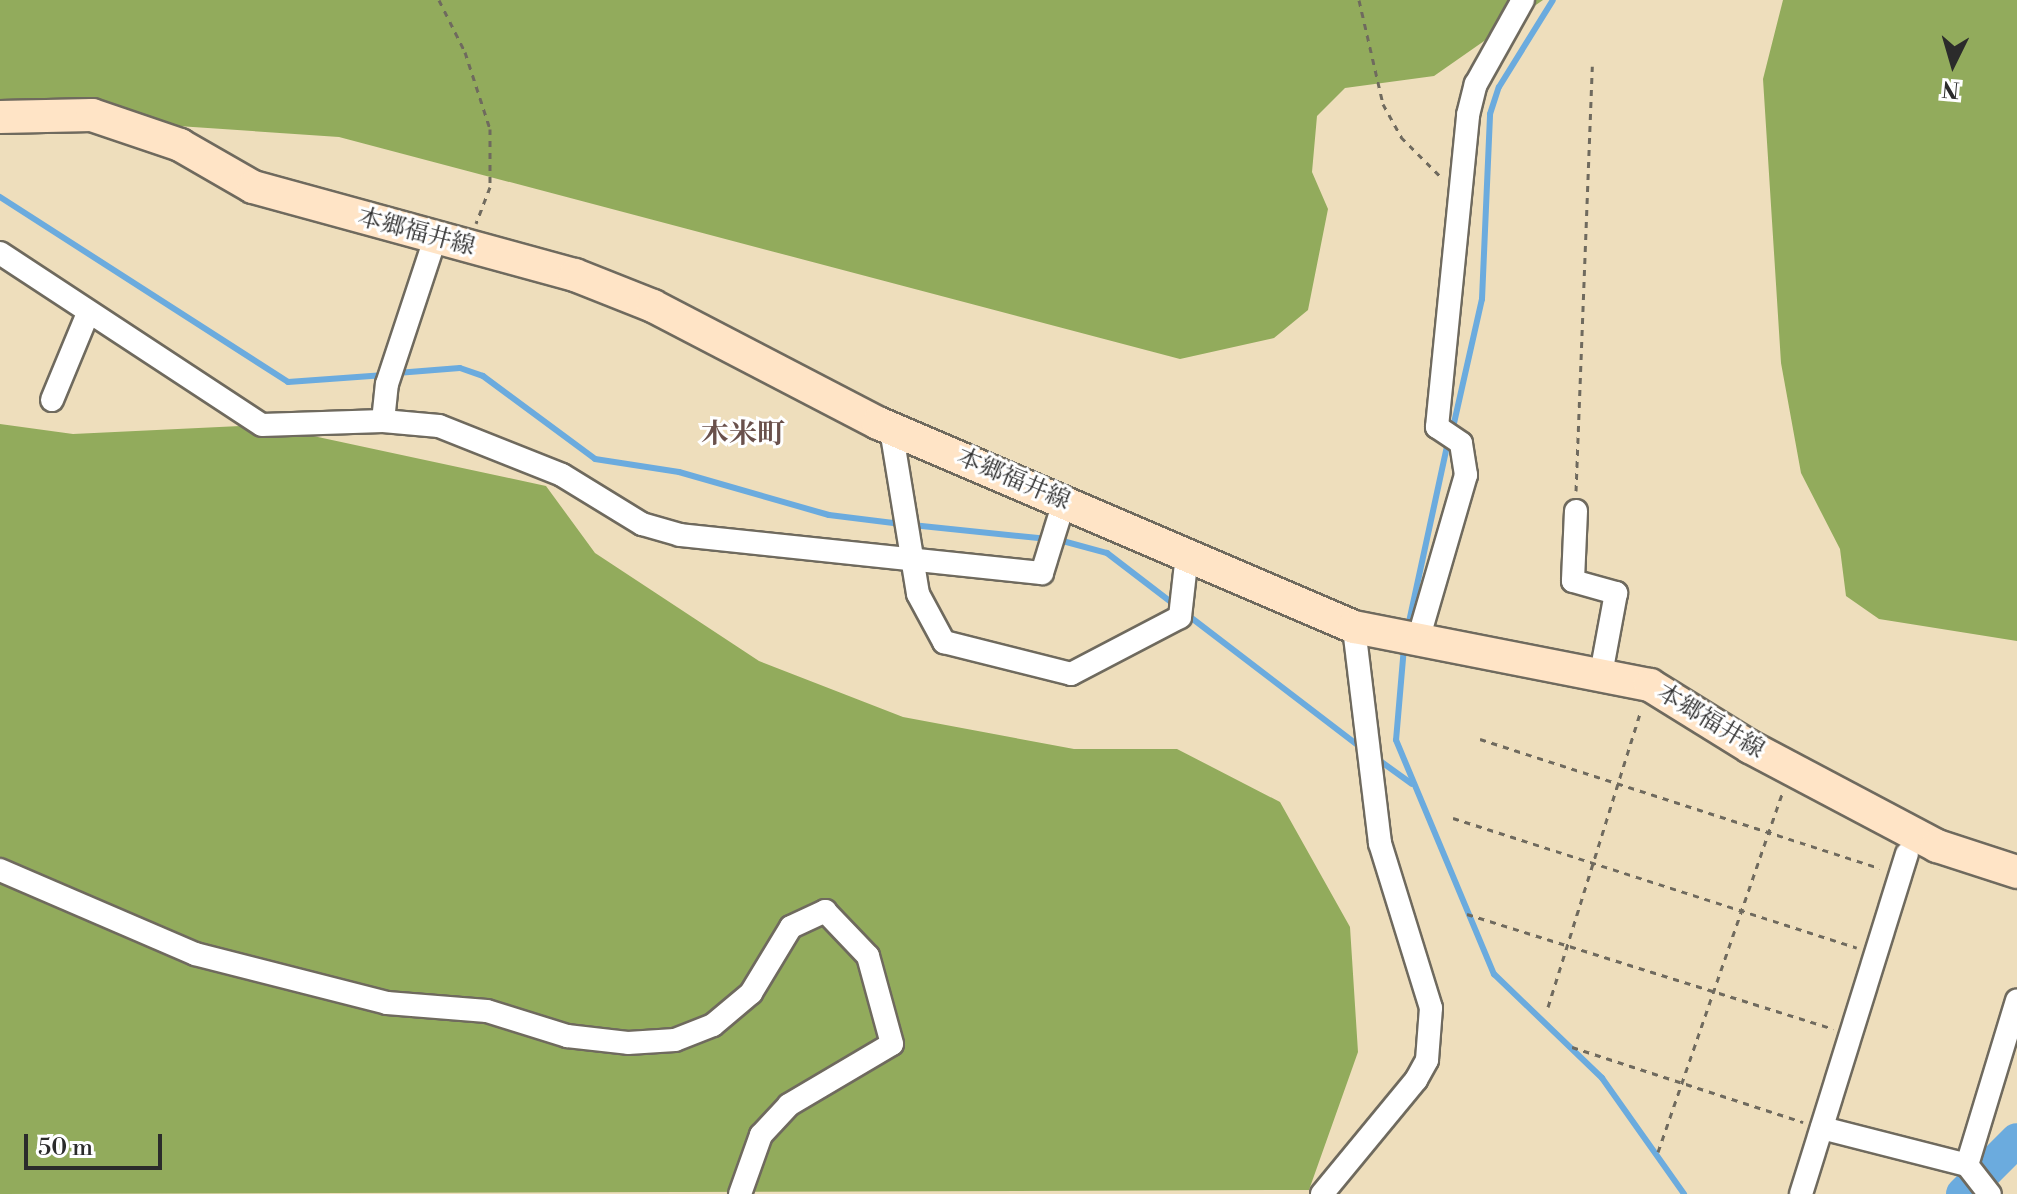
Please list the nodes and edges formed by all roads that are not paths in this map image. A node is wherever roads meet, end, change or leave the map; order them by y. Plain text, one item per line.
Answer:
1 (1523, 0) edge
2 (0, 117) edge
3 (435, 239) junction
4 (0, 253) edge
5 (88, 313) junction
6 (52, 400) dead end
7 (383, 421) junction
8 (891, 429) junction
9 (1064, 502) junction
10 (1576, 511) road end
11 (909, 555) junction
12 (1187, 555) junction
13 (1354, 627) junction
14 (1418, 640) junction
15 (1601, 674) junction
16 (1904, 864) road end
17 (0, 870) edge
18 (2017, 872) edge
19 (2017, 1000) edge
20 (1822, 1128) junction
21 (1968, 1166) junction
22 (740, 1194) edge
23 (1322, 1194) edge
24 (1801, 1194) edge
25 (1990, 1194) edge

1 - 14 street
2 - 3 main road, 本郷福井線
3 - 7 street
3 - 8 main road, 本郷福井線
4 - 5 street
5 - 6 street
5 - 7 street
7 - 11 street
8 - 9 main road, 本郷福井線
8 - 11 street
9 - 11 street
9 - 12 main road, 本郷福井線
10 - 15 street
11 - 12 street
12 - 13 main road, 本郷福井線
13 - 14 main road, 本郷福井線
13 - 23 street
14 - 15 main road, 本郷福井線
15 - 18 main road, 本郷福井線
16 - 20 street
17 - 22 street
19 - 21 street
20 - 21 street
20 - 24 street
21 - 25 street

